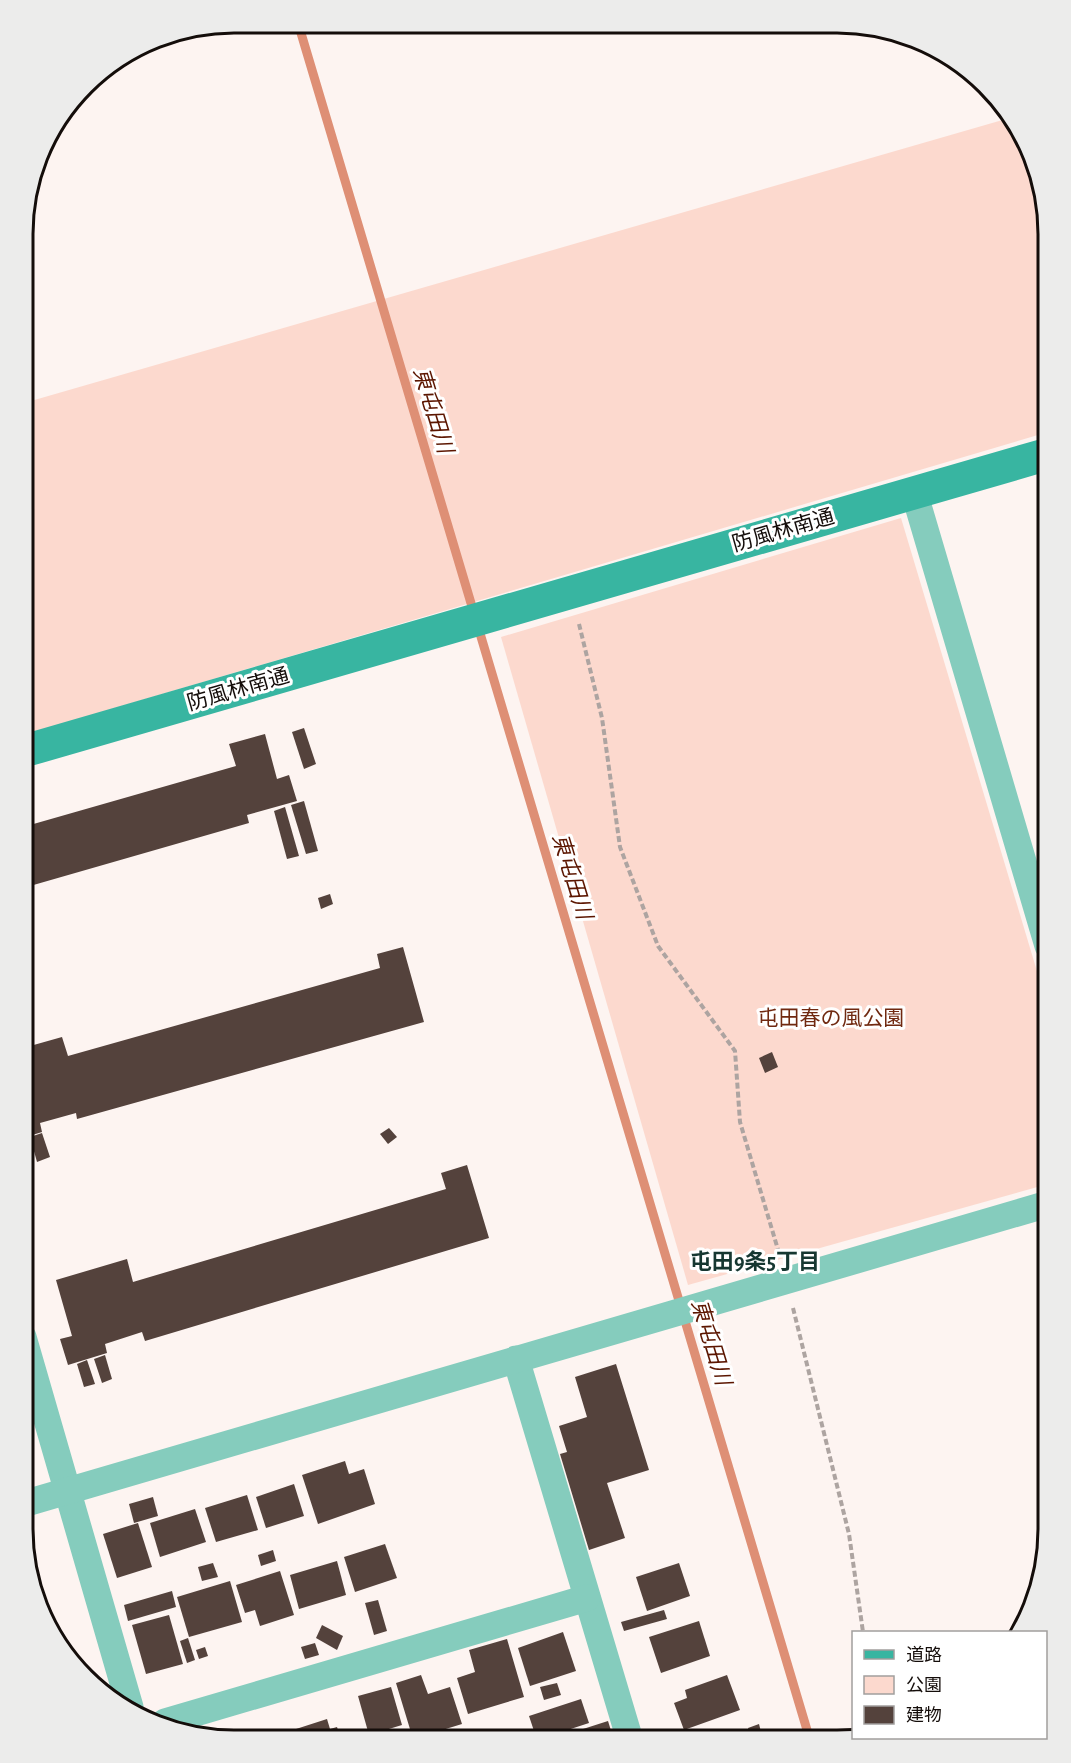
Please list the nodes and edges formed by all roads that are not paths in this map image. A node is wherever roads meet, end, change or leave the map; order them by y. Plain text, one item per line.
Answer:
1 (1038, 457) edge
2 (914, 492) junction
3 (33, 748) edge
4 (1038, 912) edge
5 (1038, 1207) edge
6 (516, 1359) junction
7 (33, 1370) edge
8 (69, 1490) junction
9 (33, 1501) edge
10 (587, 1598) junction
11 (128, 1699) edge
12 (172, 1720) edge
13 (627, 1730) edge

1 - 2 street, 防風林南通
2 - 3 street, 防風林南通
2 - 4 street
5 - 6 street
6 - 8 street
6 - 10 street
7 - 8 street
8 - 9 street
8 - 11 street
10 - 12 street
10 - 13 street

